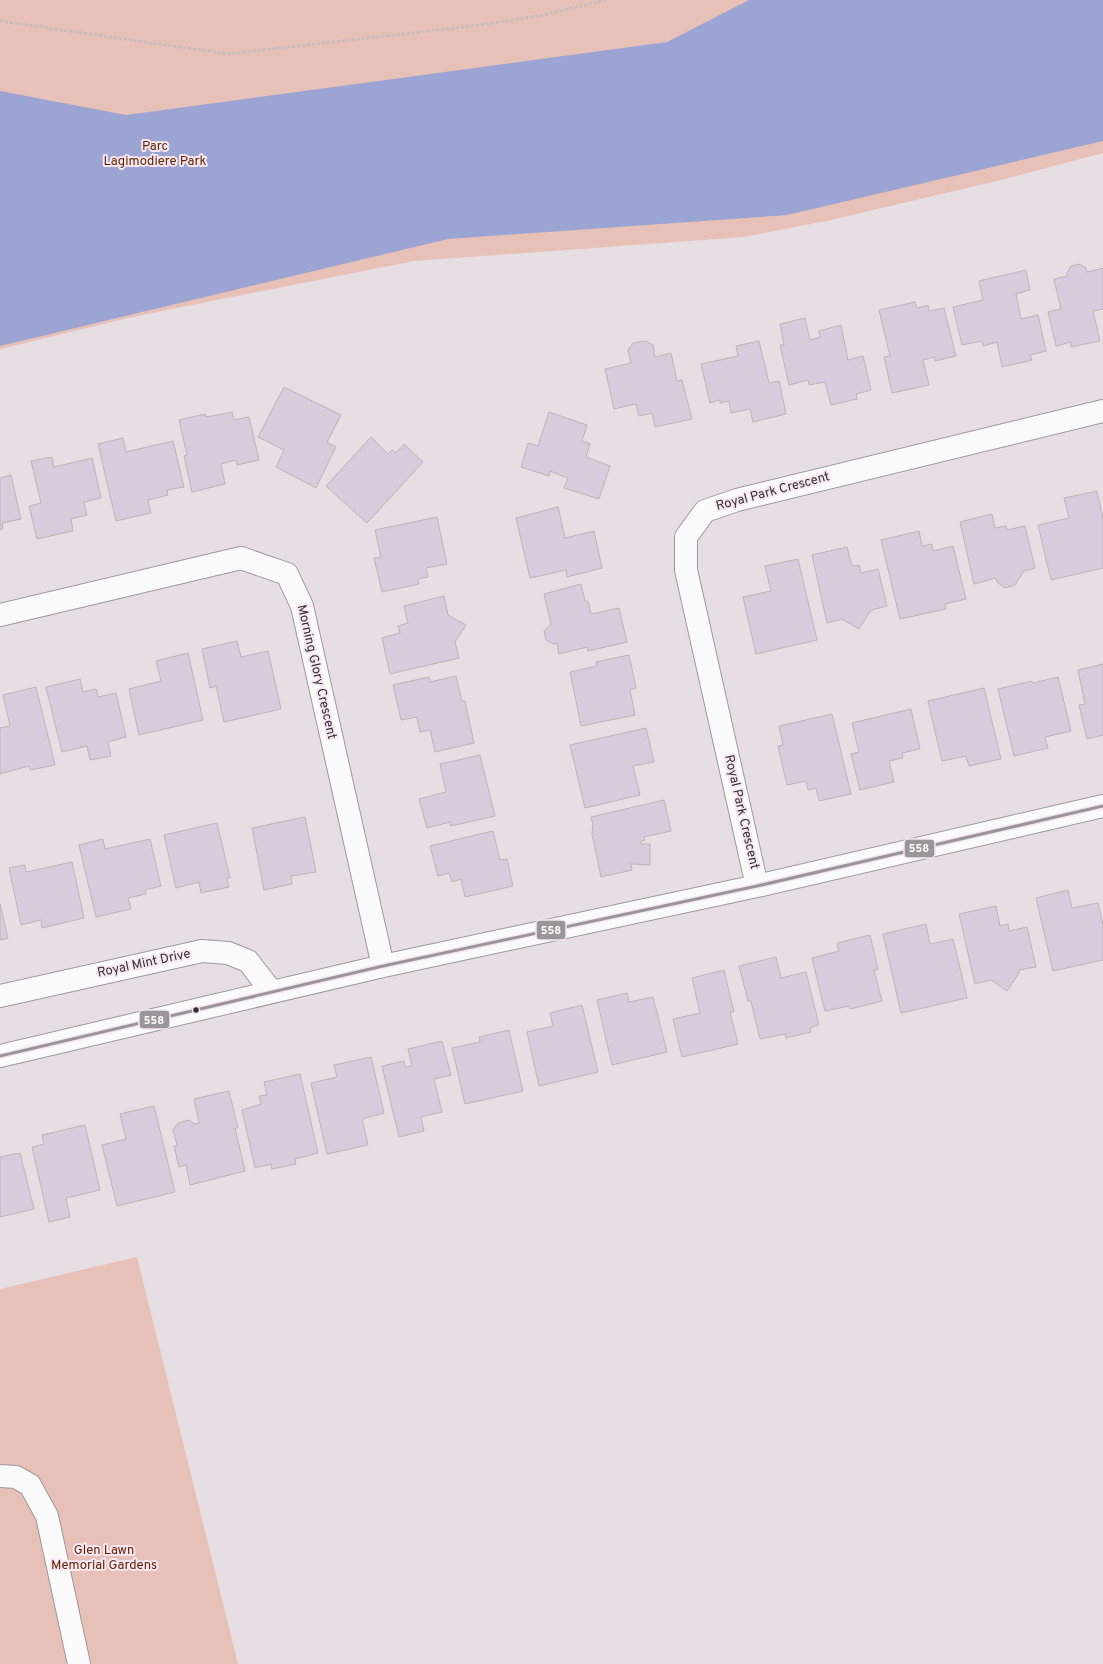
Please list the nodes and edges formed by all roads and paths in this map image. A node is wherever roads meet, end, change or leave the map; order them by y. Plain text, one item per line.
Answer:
1 (606, 0) edge
2 (0, 21) edge
3 (1103, 411) edge
4 (0, 615) edge
5 (1103, 806) edge
6 (757, 886) junction
7 (383, 966) junction
8 (272, 992) junction
9 (0, 996) edge
10 (0, 1056) edge
11 (0, 1476) edge
12 (79, 1664) edge

1 - 2 path
3 - 6 street, Royal Park Crescent
4 - 7 street, Morning Glory Crescent
5 - 6 street
6 - 7 street
7 - 8 street
8 - 9 street, Royal Mint Drive
8 - 10 street
11 - 12 street

